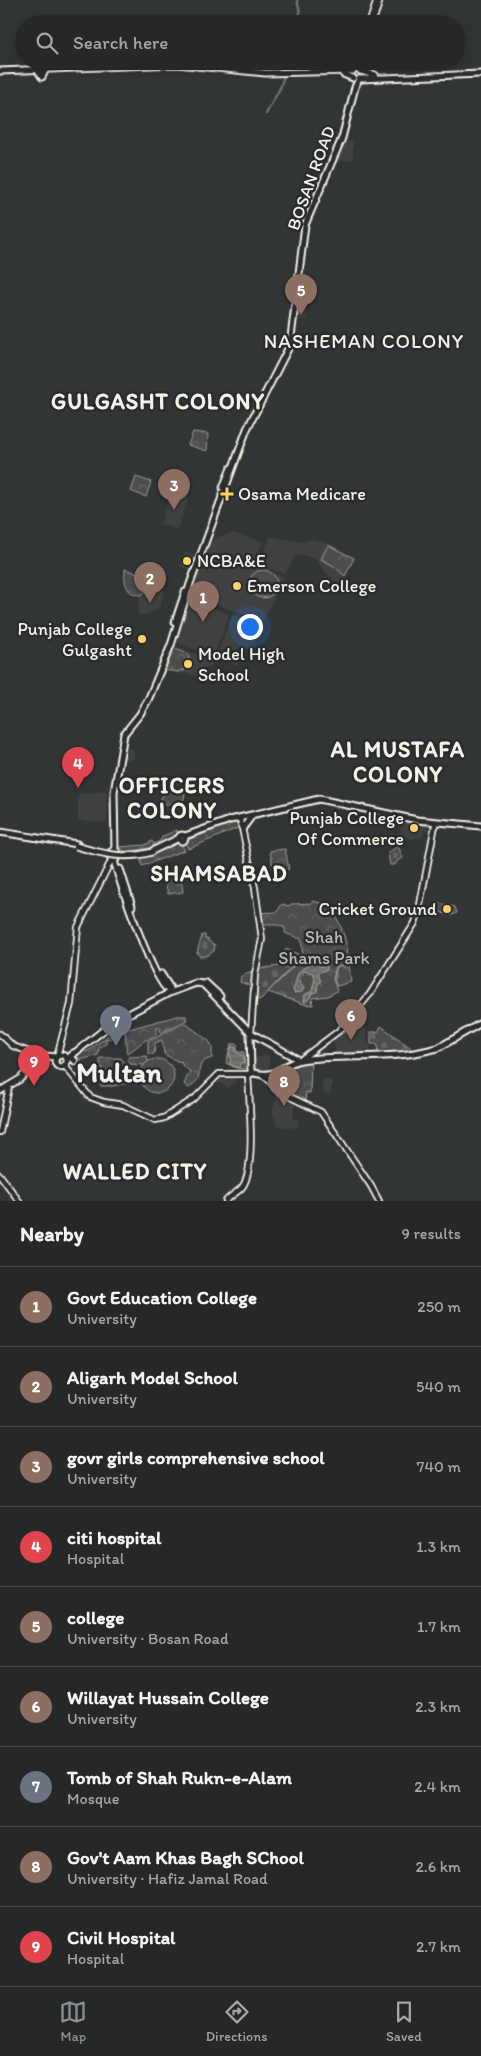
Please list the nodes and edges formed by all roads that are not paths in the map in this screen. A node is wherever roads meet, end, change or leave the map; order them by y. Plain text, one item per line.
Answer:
1 (379, 0) edge
2 (373, 15) edge
3 (44, 70) edge
4 (78, 70) edge
5 (212, 70) edge
6 (243, 70) edge
7 (358, 71) junction
8 (0, 72) edge
9 (481, 73) edge
10 (322, 74) junction
11 (356, 80) junction
12 (251, 817) junction
13 (241, 819) junction
14 (232, 822) junction
15 (436, 825) dead end
16 (481, 827) edge
17 (242, 828) junction
18 (198, 832) junction
19 (0, 833) edge
20 (114, 859) junction
21 (170, 990) junction
22 (481, 1023) edge
23 (251, 1033) junction
24 (0, 1034) edge
25 (73, 1053) junction
26 (43, 1057) junction
27 (60, 1058) junction
28 (299, 1060) junction
29 (75, 1061) dead end
30 (64, 1066) junction
31 (251, 1073) junction
32 (262, 1075) junction
33 (9, 1087) junction
34 (0, 1091) edge
35 (0, 1132) edge
36 (0, 1175) edge
37 (19, 1201) edge
38 (226, 1201) edge
39 (379, 1201) edge

1 - 2 main road
3 - 8 main road
4 - 8 main road
5 - 10 main road
6 - 10 main road
7 - 9 main road
7 - 10 main road
7 - 11 main road
7 - 11 main road
9 - 11 main road
10 - 11 main road
11 - 20 main road, BOSAN ROAD
12 - 13 main road
12 - 16 main road
12 - 17 main road
13 - 14 main road
13 - 16 main road
13 - 17 main road
13 - 18 main road
14 - 17 main road
14 - 18 main road
15 - 28 main road
17 - 23 main road
18 - 19 main road, bridge
20 - 21 main road
20 - 21 main road
20 - 27 main road
21 - 23 main road
21 - 25 main road
21 - 27 main road
22 - 28 main road
23 - 28 main road
23 - 31 main road
24 - 26 main road
25 - 27 main road
25 - 29 main road
26 - 27 main road
26 - 33 main road
27 - 30 main road
27 - 30 main road
28 - 32 main road
30 - 31 main road
31 - 32 main road
31 - 38 main road
32 - 39 main road
33 - 34 main road
33 - 35 main road
36 - 37 main road

